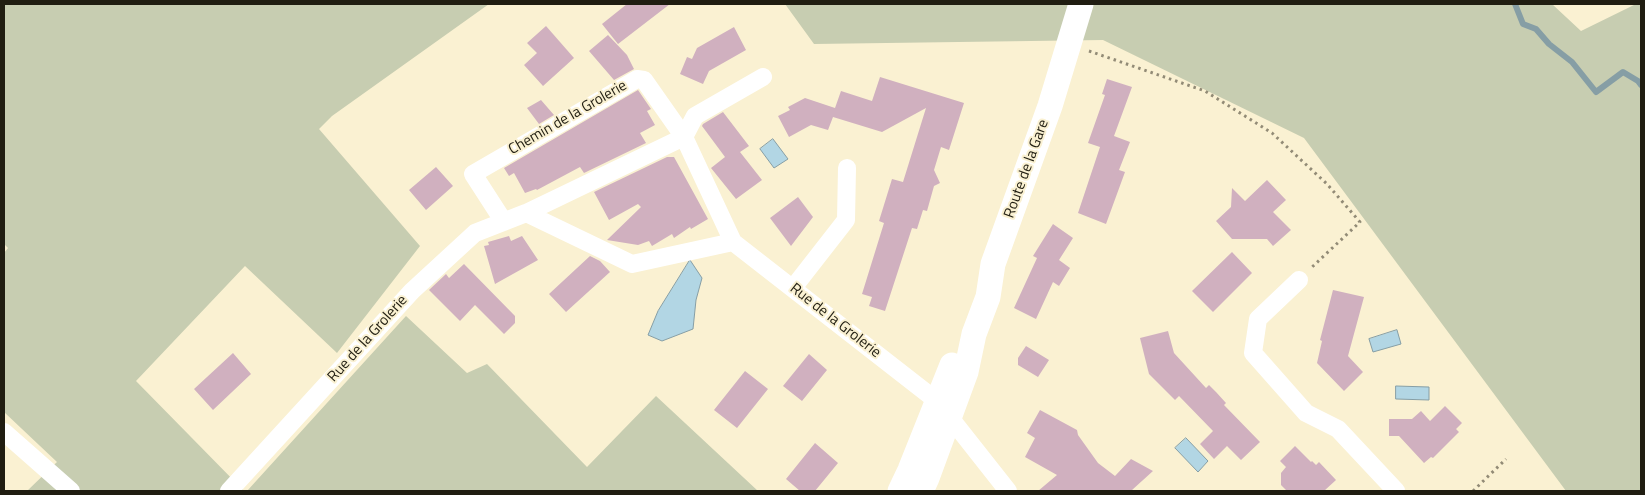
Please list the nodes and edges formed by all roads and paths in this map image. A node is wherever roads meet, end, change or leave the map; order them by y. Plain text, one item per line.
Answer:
1 (1081, 4) edge
2 (1070, 44) junction
3 (763, 78) dead end
4 (684, 137) junction
5 (847, 168) dead end
6 (526, 213) junction
7 (504, 222) junction
8 (733, 242) junction
9 (1299, 280) joint
10 (793, 288) junction
11 (943, 410) junction
12 (4, 432) edge
13 (1506, 459) dead end
14 (71, 491) edge
15 (229, 491) edge
16 (900, 491) edge
17 (921, 491) edge
18 (1008, 491) edge
19 (1396, 491) edge
20 (1473, 491) edge

1 - 2 street, Route de la Gare
2 - 9 path
2 - 11 street, Route de la Gare
3 - 4 street
4 - 6 street, Rue de la Grolerie
4 - 7 street, Chemin de la Grolerie
4 - 8 street, Rue de la Grolerie
5 - 10 street
6 - 7 street, Rue de la Grolerie
6 - 8 street
7 - 15 street, Rue de la Grolerie
8 - 10 street, Rue de la Grolerie
9 - 19 street
10 - 11 street, Rue de la Grolerie
11 - 16 street, Route de la Gare
11 - 17 street, Route de la Gare
11 - 18 street, Rue de la Grolerie
12 - 14 street
13 - 20 path

